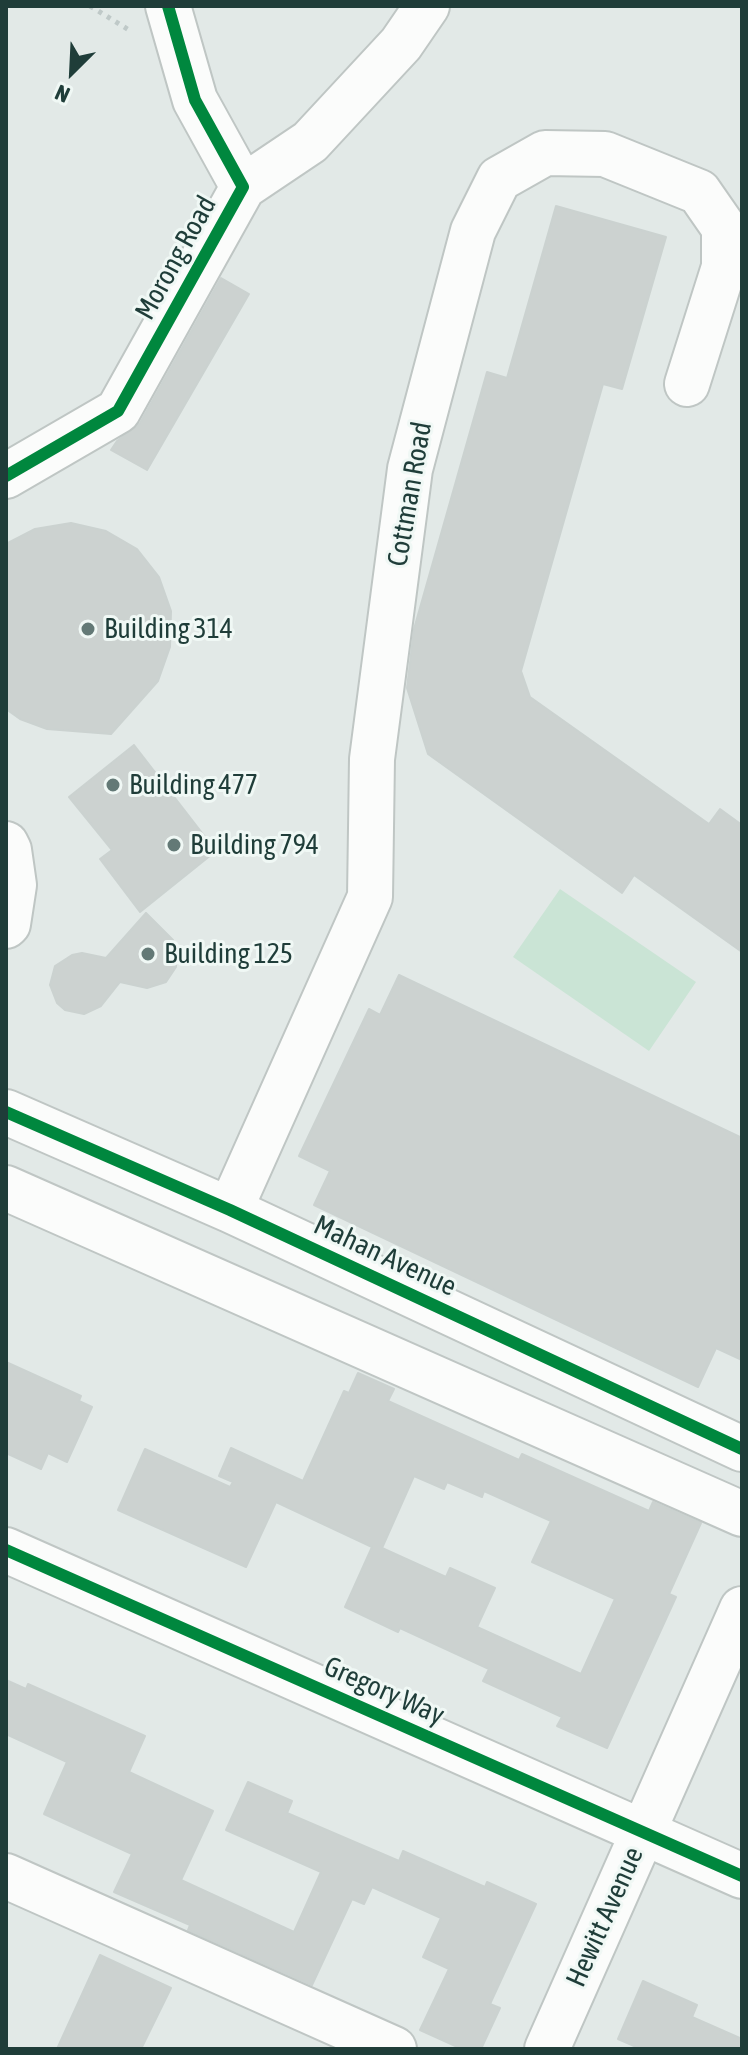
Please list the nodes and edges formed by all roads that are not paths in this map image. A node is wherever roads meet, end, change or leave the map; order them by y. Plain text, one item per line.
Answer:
1 (168, 6) edge
2 (427, 6) edge
3 (243, 187) junction
4 (687, 384) dead end
5 (6, 476) edge
6 (6, 844) edge
7 (6, 926) edge
8 (6, 1112) edge
9 (6, 1188) edge
10 (230, 1210) junction
11 (742, 1449) edge
12 (742, 1514) edge
13 (6, 1550) edge
14 (742, 1609) edge
15 (643, 1831) junction
16 (6, 1876) edge
17 (742, 1876) edge
18 (394, 2049) edge
19 (547, 2049) edge

1 - 3 street, Morong Road
2 - 3 street
3 - 5 street, Morong Road
4 - 10 street, Cottman Road
6 - 7 street
8 - 10 street, Mahan Avenue
9 - 12 street
10 - 11 street, Mahan Avenue
13 - 15 street, Gregory Way
14 - 15 street, Hewitt Avenue
15 - 17 street, Gregory Way
15 - 19 street, Hewitt Avenue
16 - 18 street

